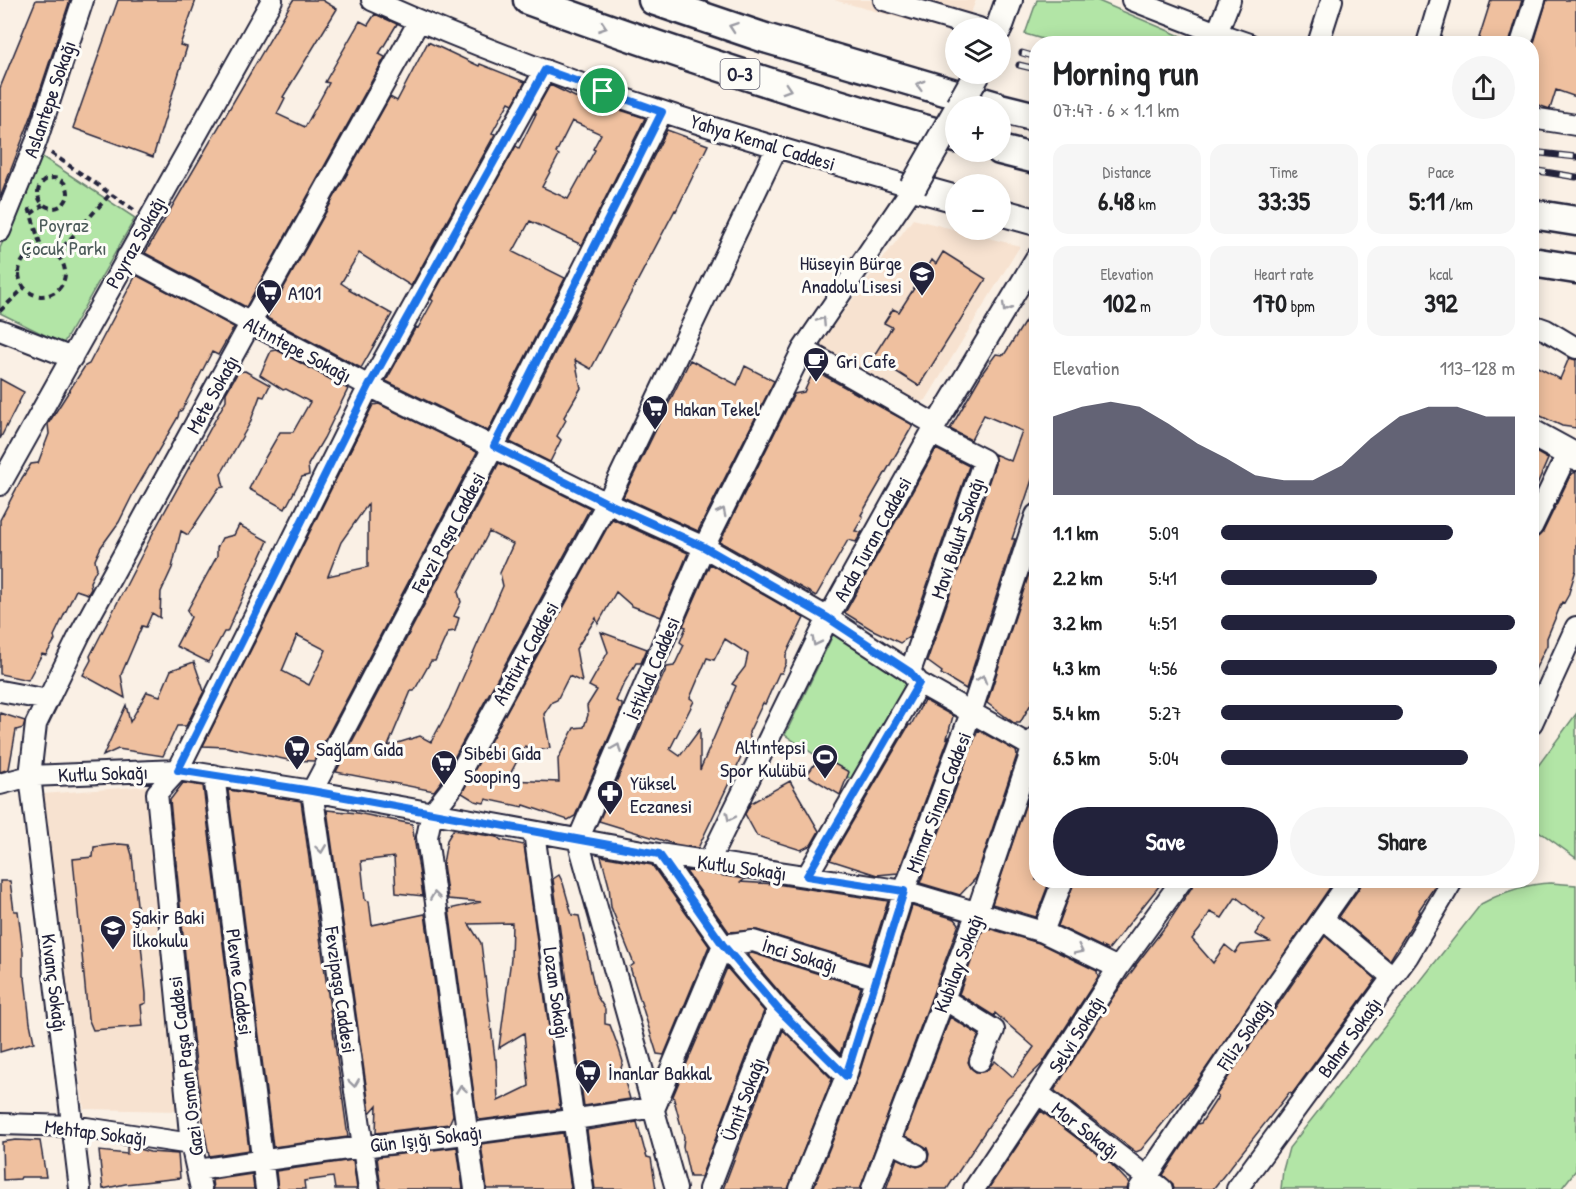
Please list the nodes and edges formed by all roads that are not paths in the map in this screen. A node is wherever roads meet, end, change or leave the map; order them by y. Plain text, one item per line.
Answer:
1 (83, 0) edge
2 (272, 0) edge
3 (372, 0) edge
4 (528, 0) edge
5 (653, 0) edge
6 (884, 0) edge
7 (1009, 0) edge
8 (1132, 0) edge
9 (1230, 0) edge
10 (1332, 0) edge
11 (1440, 0) edge
12 (1535, 0) edge
13 (945, 18) edge
14 (1003, 18) edge
15 (420, 21) junction
16 (1217, 33) junction
17 (1226, 36) edge
18 (1321, 36) edge
19 (1429, 36) edge
20 (1524, 36) edge
21 (545, 70) junction
22 (962, 96) edge
23 (1011, 111) edge
24 (662, 112) junction
25 (1029, 115) edge
26 (1539, 119) edge
27 (1576, 125) edge
28 (945, 131) edge
29 (945, 135) edge
30 (777, 147) junction
31 (1011, 153) edge
32 (1029, 157) edge
33 (913, 186) junction
34 (945, 196) edge
35 (1011, 215) edge
36 (1539, 215) edge
37 (1029, 220) edge
38 (1576, 221) edge
39 (0, 231) edge
40 (127, 258) junction
41 (1539, 263) edge
42 (1576, 269) edge
43 (1029, 270) edge
44 (250, 324) junction
45 (1539, 328) edge
46 (0, 330) edge
47 (1576, 348) edge
48 (803, 349) junction
49 (72, 358) junction
50 (369, 386) junction
51 (934, 429) junction
52 (1539, 437) edge
53 (494, 446) junction
54 (1572, 454) edge
55 (0, 485) edge
56 (607, 503) junction
57 (1539, 514) edge
58 (1029, 536) edge
59 (704, 547) junction
60 (828, 618) junction
61 (1576, 627) edge
62 (914, 678) junction
63 (0, 691) edge
64 (48, 700) junction
65 (1539, 708) edge
66 (971, 713) junction
67 (1029, 741) edge
68 (1029, 761) edge
69 (178, 770) junction
70 (30, 776) junction
71 (214, 776) junction
72 (0, 784) edge
73 (312, 791) junction
74 (432, 813) junction
75 (534, 832) junction
76 (578, 840) junction
77 (659, 854) junction
78 (709, 861) junction
79 (807, 876) junction
80 (1060, 888) edge
81 (1176, 888) edge
82 (1344, 888) edge
83 (1448, 888) edge
84 (904, 891) junction
85 (977, 912) junction
86 (1323, 919) junction
87 (1043, 932) junction
88 (723, 945) junction
89 (1118, 968) junction
90 (1392, 977) junction
91 (876, 979) junction
92 (944, 999) junction
93 (778, 1009) junction
94 (980, 1061) dead end
95 (846, 1076) junction
96 (1038, 1093) junction
97 (655, 1107) junction
98 (575, 1120) junction
99 (0, 1124) edge
100 (73, 1126) junction
101 (467, 1132) junction
102 (891, 1142) junction
103 (191, 1144) junction
104 (363, 1146) junction
105 (917, 1155) dead end
106 (262, 1160) junction
107 (200, 1179) edge
108 (1149, 1185) edge
109 (80, 1189) edge
110 (266, 1189) edge
111 (369, 1189) edge
112 (475, 1189) edge
113 (583, 1189) edge
114 (676, 1189) edge
115 (709, 1189) edge
116 (800, 1189) edge
117 (872, 1189) edge
118 (974, 1189) edge
119 (1237, 1189) edge

1 - 39 street, Aslantepe Sokağı
2 - 40 street, Poyraz Sokağı
3 - 15 street, Yahya Kemal Caddesi
4 -> 29 highway, O-3
22 -> 5 highway, O-3
6 - 13 street
7 - 14 main road
8 - 16 street
9 - 16 street
10 - 18 street
11 - 19 street
12 - 20 street
15 - 21 street, Yahya Kemal Caddesi
15 - 44 street, Mete Sokağı
16 - 17 street
21 - 24 street, Yahya Kemal Caddesi
21 - 50 street, Gazi Osman Paşa Caddesi
23 - 25 highway
24 - 30 street, Yahya Kemal Caddesi
24 - 53 street, Fevzi Paşa Caddesi
26 - 27 street
28 - 33 main road, bridge
30 - 33 street, Yahya Kemal Caddesi
30 - 56 street, Atatürk Caddesi
31 - 32 highway
33 - 34 main road, Yahya Kemal Caddesi
48 -> 33 street, İstiklal Caddesi
35 - 37 main road
36 - 38 highway
40 - 44 street, Altıntepe Sokağı
40 - 49 street, Poyraz Sokağı
41 - 42 highway
43 -> 51 street, Arda Turan Caddesi
44 - 50 street, Altıntepe Sokağı
44 - 64 street, Mete Sokağı
45 - 47 street
46 - 49 street
48 - 51 street
59 -> 48 street, İstiklal Caddesi
49 - 55 street, Poyraz Sokağı
50 - 53 street, Altıntepe Sokağı
50 - 69 street, Gazi Osman Paşa Caddesi
51 - 60 street, Arda Turan Caddesi
51 - 62 street, Mavi Bulut Sokağı
52 - 54 main road
53 - 56 street, Altıntepe Sokağı
53 - 73 street, Fevzi Paşa Caddesi
54 - 57 street
56 - 59 street, Altıntepe Sokağı
56 - 74 street, Atatürk Caddesi
66 -> 58 street, Mimar Sinan Caddesi
59 - 60 street, Altıntepe Sokağı
76 -> 59 street, İstiklal Caddesi
60 - 62 street, Altıntepe Sokağı
60 -> 78 street, Arda Turan Caddesi
61 - 65 street
62 - 66 street, Altıntepe Sokağı
62 - 79 street
63 - 64 street
64 - 70 street, Mete Sokağı
66 - 67 street, Altıntepe Sokağı
66 - 84 street, Mimar Sinan Caddesi
68 - 85 street, Kubilay Sokağı
69 - 70 street, Kutlu Sokağı
69 - 71 street, Kutlu Sokağı
69 - 103 street, Gazi Osman Paşa Caddesi
70 - 72 street, Kutlu Sokağı
70 - 100 street, Kıvanç Sokağı
71 - 73 street, Kutlu Sokağı
71 - 106 street, Plevne Caddesi
73 - 74 street, Kutlu Sokağı
73 -> 104 street, Fevzipaşa Caddesi
74 - 75 street, Kutlu Sokağı
101 -> 74 street
75 - 76 street, Kutlu Sokağı
75 - 98 street, Lozan Sokağı
76 - 77 street, Kutlu Sokağı
76 - 97 street
77 - 78 street, Kutlu Sokağı
77 - 88 street
78 - 79 street, Kutlu Sokağı
79 - 84 street, Kutlu Sokağı
80 - 87 street
81 - 89 street, Selvi Sokağı
82 - 86 street, Filiz Sokağı
83 - 90 street, Bahar Sokağı
84 - 85 street, Kutlu Sokağı
84 - 91 street, Mimar Sinan Caddesi
85 - 87 street, Kutlu Sokağı
85 - 92 street, Kubilay Sokağı
86 - 90 street
86 - 108 street, Filiz Sokağı
87 -> 89 street, Kutlu Sokağı
88 - 91 street, İnci Sokağı
88 - 93 street
88 - 97 street
89 - 96 street, Selvi Sokağı
90 - 119 street, Bahar Sokağı
91 - 95 street, Mimar Sinan Caddesi
92 - 94 street
92 - 102 street, Kubilay Sokağı
93 - 95 street
93 - 115 street, Ümit Sokağı
95 - 116 street, Mimar Sinan Caddesi
96 - 108 street, Mor Sokağı
96 - 118 street, Selvi Sokağı
97 - 98 street, Gün Işığı Sokağı
97 - 114 street
98 - 101 street, Gün Işığı Sokağı
98 - 113 street, Lozan Sokağı
99 - 100 street, Mehtap Sokağı
100 - 103 street, Mehtap Sokağı
100 - 109 street, Kıvanç Sokağı
101 - 104 street, Gün Işığı Sokağı
101 - 112 street
102 - 105 street
102 - 117 street, Kubilay Sokağı
103 - 107 street, Gazi Osman Paşa Caddesi
104 - 106 street, Gün Işığı Sokağı
104 - 111 street, Fevzipaşa Caddesi
106 - 107 street, Gün Işığı Sokağı
106 - 110 street, Plevne Caddesi

